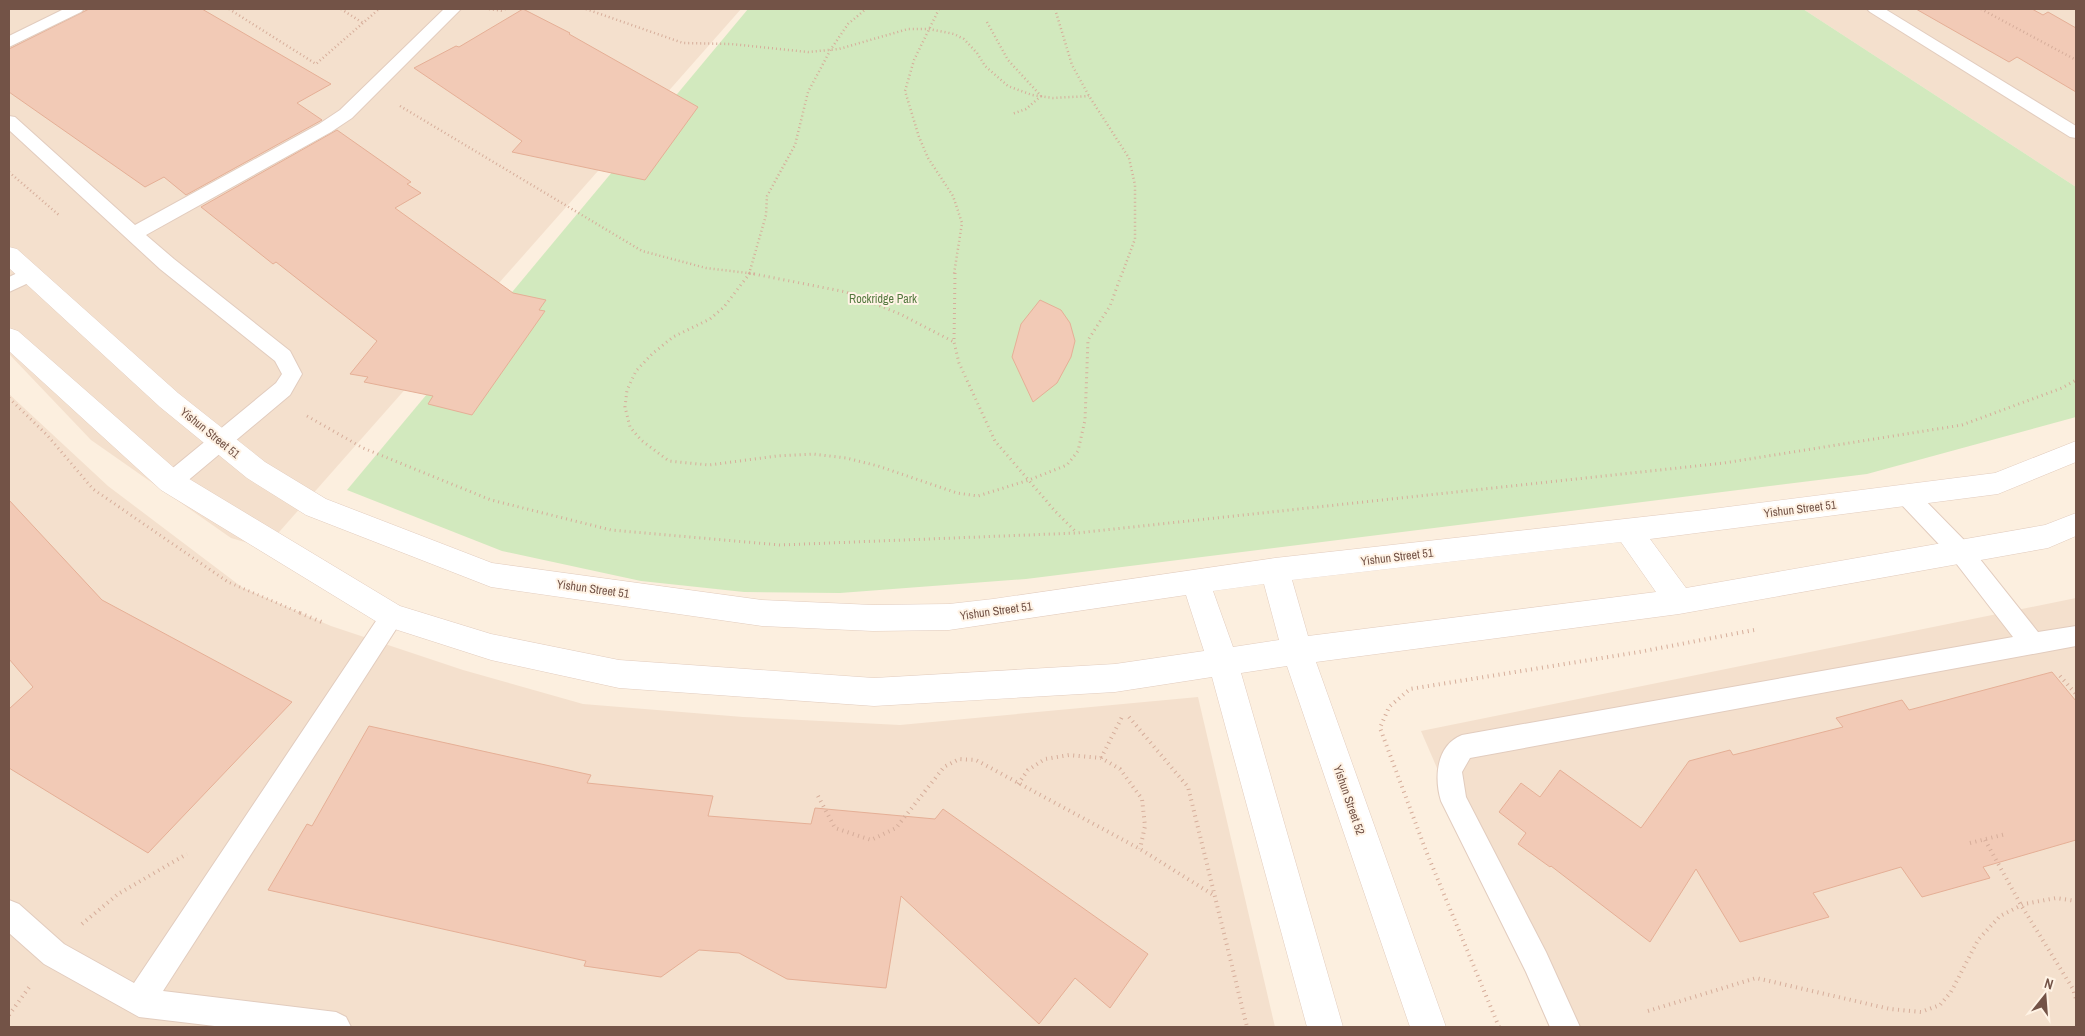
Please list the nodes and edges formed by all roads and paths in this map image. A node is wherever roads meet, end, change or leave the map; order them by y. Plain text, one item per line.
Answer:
1 (76, 9) edge
2 (229, 9) edge
3 (340, 9) edge
4 (378, 9) edge
5 (452, 9) edge
6 (489, 9) edge
7 (505, 9) edge
8 (586, 9) edge
9 (866, 9) edge
10 (939, 9) edge
11 (1055, 9) edge
12 (1875, 9) edge
13 (1981, 9) edge
14 (987, 22) dead end
15 (363, 23) junction
16 (929, 29) junction
17 (9, 42) edge
18 (830, 49) junction
19 (2076, 60) edge
20 (372, 89) junction
21 (1041, 96) junction
22 (1089, 96) junction
23 (1012, 114) dead end
24 (9, 121) edge
25 (2076, 132) edge
26 (9, 172) edge
27 (61, 217) dead end
28 (133, 234) junction
29 (9, 255) edge
30 (750, 273) junction
31 (19, 279) edge
32 (9, 337) edge
33 (954, 342) junction
34 (2076, 380) edge
35 (274, 397) junction
36 (9, 398) edge
37 (220, 441) junction
38 (2076, 452) edge
39 (1029, 480) junction
40 (171, 482) junction
41 (1906, 495) junction
42 (2076, 524) edge
43 (1628, 530) junction
44 (1077, 532) junction
45 (1960, 551) junction
46 (1275, 570) junction
47 (1195, 581) junction
48 (1679, 602) junction
49 (392, 616) junction
50 (2076, 636) edge
51 (374, 644) junction
52 (2033, 644) junction
53 (1297, 651) junction
54 (1223, 662) junction
55 (1124, 712) junction
56 (1117, 713) dead end
57 (1101, 758) junction
58 (1018, 784) junction
59 (818, 796) dead end
60 (2006, 834) dead end
61 (1985, 840) junction
62 (1970, 843) dead end
63 (1140, 849) junction
64 (188, 854) dead end
65 (1215, 896) junction
66 (2076, 901) edge
67 (2021, 905) junction
68 (10, 917) edge
69 (54, 954) junction
70 (2076, 1000) edge
71 (139, 1002) junction
72 (1648, 1011) dead end
73 (9, 1015) edge
74 (336, 1027) edge
75 (1247, 1027) edge
76 (1325, 1027) edge
77 (1428, 1027) edge
78 (1565, 1027) edge

1 - 17 lane
2 - 15 path
3 - 15 path
4 - 15 path
5 - 20 lane
6 - 7 path
8 - 18 path
9 - 18 path
10 - 16 path
11 - 22 path
12 - 25 lane
13 - 19 path
14 - 21 path
16 - 18 path
16 - 21 path
16 - 33 path
18 - 30 path
20 - 28 lane
20 - 30 path
21 - 22 path
21 - 23 path
22 - 39 path
24 - 28 lane
26 - 27 path
28 - 35 lane
29 - 31 street, Yishun Street 51
30 - 33 path
30 - 39 path
31 - 37 street, Yishun Street 51
32 - 40 street
33 - 39 path
34 - 44 path
35 - 37 lane
35 - 44 path
36 - 51 path
37 - 40 lane
37 - 47 street, Yishun Street 51
38 - 41 street, Yishun Street 51
39 - 44 path
40 - 49 street
41 - 43 street, Yishun Street 51
41 - 45 lane
42 - 45 street
43 - 46 street, Yishun Street 51
43 - 48 street
45 - 48 street
45 - 52 lane
46 - 47 street, Yishun Street 51
46 - 53 street, Yishun Street 52
47 - 54 street
48 - 53 street
49 - 51 lane
49 - 54 street
50 - 52 lane
51 - 71 lane
52 - 78 lane
53 - 54 street
53 - 77 street, Yishun Street 52
54 - 76 street
55 - 56 path
55 - 57 path
55 - 65 path
57 - 58 path
57 - 63 path
58 - 59 path
58 - 63 path
60 - 61 path
61 - 62 path
61 - 67 path
63 - 65 path
64 - 69 path
65 - 75 path
66 - 67 path
67 - 70 path
67 - 72 path
68 - 69 lane
69 - 71 lane
69 - 73 path
71 - 74 lane

